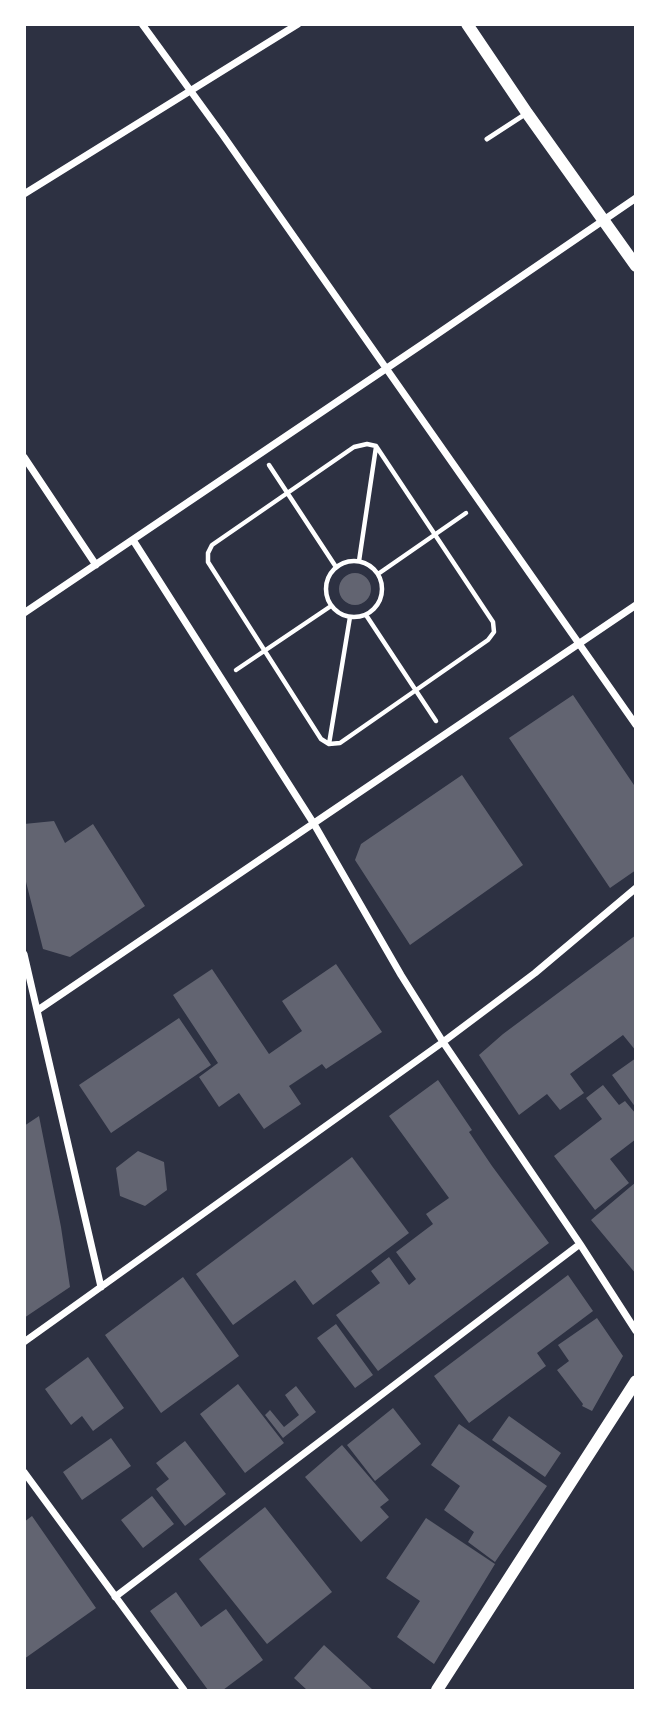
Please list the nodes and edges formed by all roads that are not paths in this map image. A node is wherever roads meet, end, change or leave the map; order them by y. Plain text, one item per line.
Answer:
1 (142, 24) edge
2 (298, 24) edge
3 (467, 24) edge
4 (191, 91) junction
5 (527, 113) junction
6 (487, 139) dead end
7 (24, 194) edge
8 (635, 198) edge
9 (603, 220) junction
10 (635, 266) edge
11 (387, 368) junction
12 (24, 457) edge
13 (133, 540) junction
14 (96, 565) junction
15 (635, 605) edge
16 (24, 613) edge
17 (577, 643) junction
18 (635, 725) edge
19 (314, 824) junction
20 (635, 888) edge
21 (24, 954) edge
22 (38, 1010) junction
23 (443, 1042) junction
24 (580, 1244) junction
25 (101, 1287) junction
26 (635, 1331) edge
27 (24, 1342) edge
28 (635, 1381) edge
29 (24, 1472) edge
30 (115, 1597) junction
31 (184, 1690) edge
32 (437, 1690) edge

1 - 4 street
2 - 4 street
3 - 5 street
4 - 7 street
4 - 11 street
5 - 6 lane
5 - 9 street
8 - 9 street
9 - 10 street
9 - 11 street
11 - 13 street
11 - 17 street
12 - 14 street
13 - 14 street
13 - 19 street
14 - 16 street
15 - 17 street
17 - 18 street
17 - 19 street
19 - 22 street
19 - 23 street
20 - 23 street
21 - 22 street
22 - 25 street
23 - 24 street
23 - 25 street
24 - 26 street
24 - 30 street
25 - 27 street
28 - 32 street
29 - 30 street
30 - 31 street

